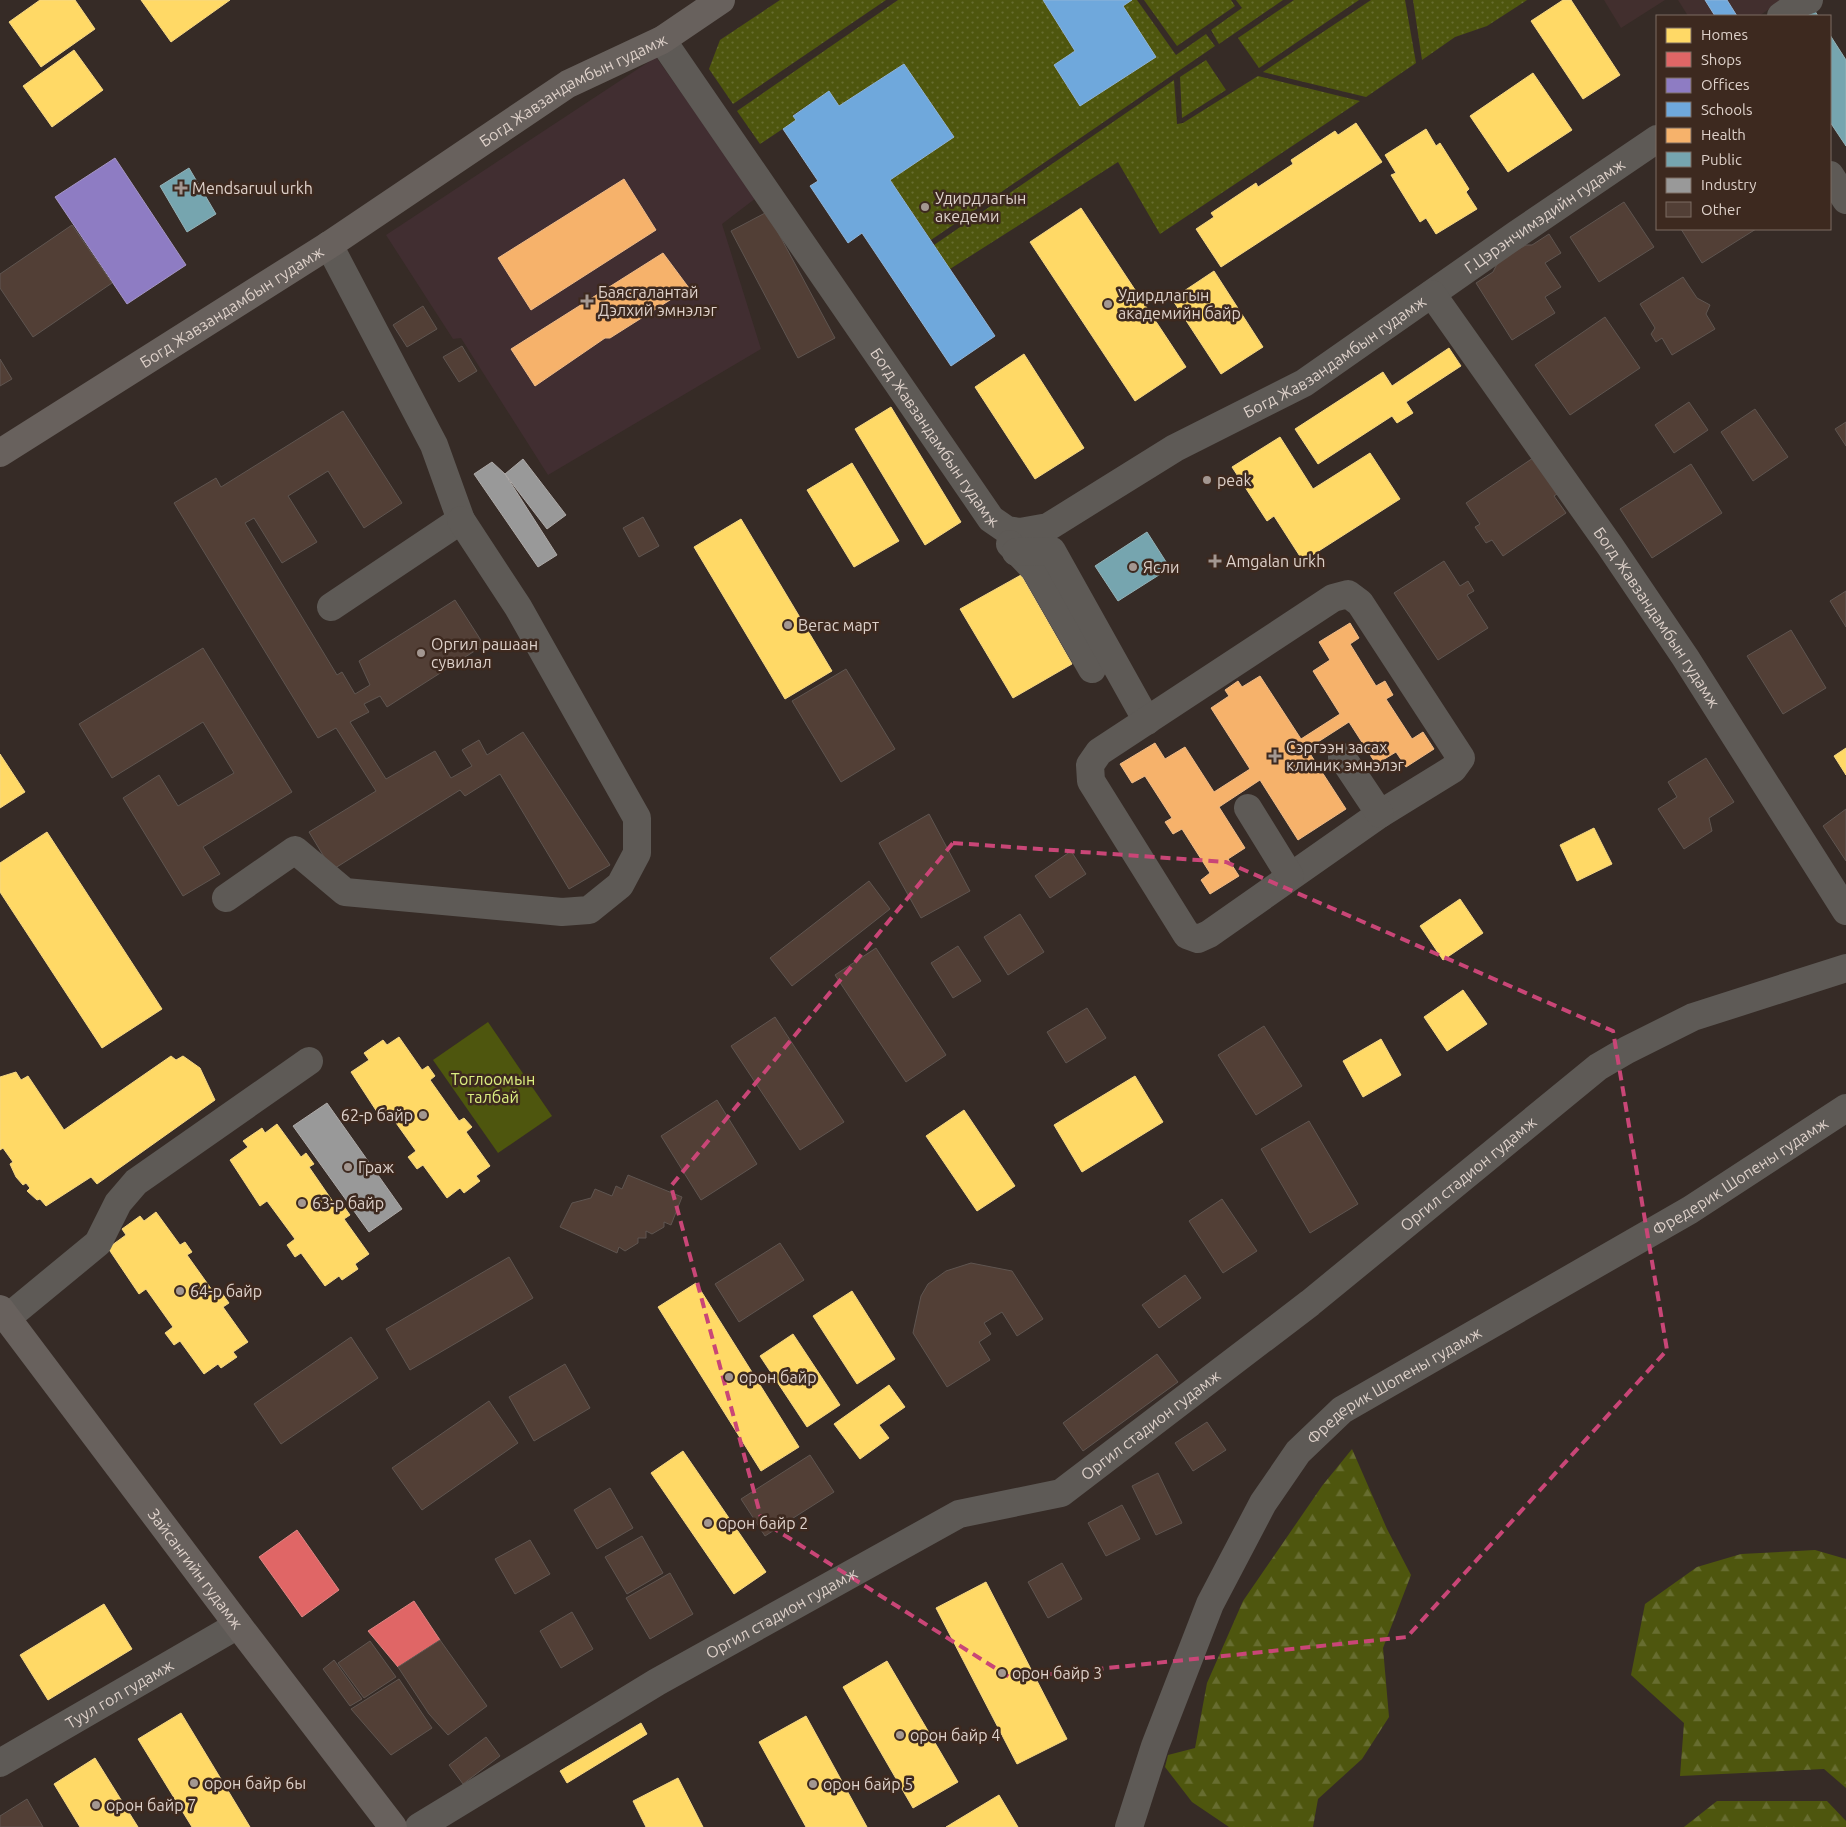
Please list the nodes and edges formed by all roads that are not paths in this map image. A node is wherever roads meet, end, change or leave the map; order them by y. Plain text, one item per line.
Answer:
1 (722, 0) edge
2 (1809, 0) edge
3 (1782, 15) edge
4 (662, 40) junction
5 (1656, 141) edge
6 (1831, 177) edge
7 (1846, 200) edge
8 (329, 245) junction
9 (1432, 294) junction
10 (0, 453) edge
11 (991, 519) junction
12 (461, 520) junction
13 (1016, 552) junction
14 (331, 607) dead end
15 (1092, 669) dead end
16 (1147, 721) junction
17 (1342, 757) dead end
18 (1248, 808) dead end
19 (1380, 814) junction
20 (1290, 876) junction
21 (226, 898) dead end
22 (1846, 911) edge
23 (1846, 968) edge
24 (309, 1061) dead end
25 (1846, 1108) edge
26 (4, 1313) edge
27 (238, 1625) junction
28 (0, 1763) edge
29 (393, 1827) edge
30 (419, 1827) edge
31 (1129, 1827) edge

1 - 4 main road
2 - 3 street
4 - 8 main road, Богд Жавзандамбын гудамж
4 - 11 street, Богд Жавзандамбын гудамж
5 - 9 street, Г.Цэрэнчимэдийн гудамж
6 - 7 street
8 - 10 main road, Богд Жавзандамбын гудамж
8 - 12 street
9 - 11 street, Богд Жавзандамбын гудамж
9 - 22 street, Богд Жавзандамбын гудамж
11 - 13 street
12 - 14 street
12 - 21 street
13 - 15 street
13 - 16 street
16 - 19 street
16 - 20 street
17 - 19 street
18 - 20 street
19 - 20 street
23 - 30 street, Оргил стадион гудамж
24 - 26 street
25 - 31 street, Фредерик Шопены гудамж
26 - 27 main road, Зайсангийн гудамж
27 - 28 street, Туул гол гудамж
27 - 29 main road, Зайсангийн гудамж

